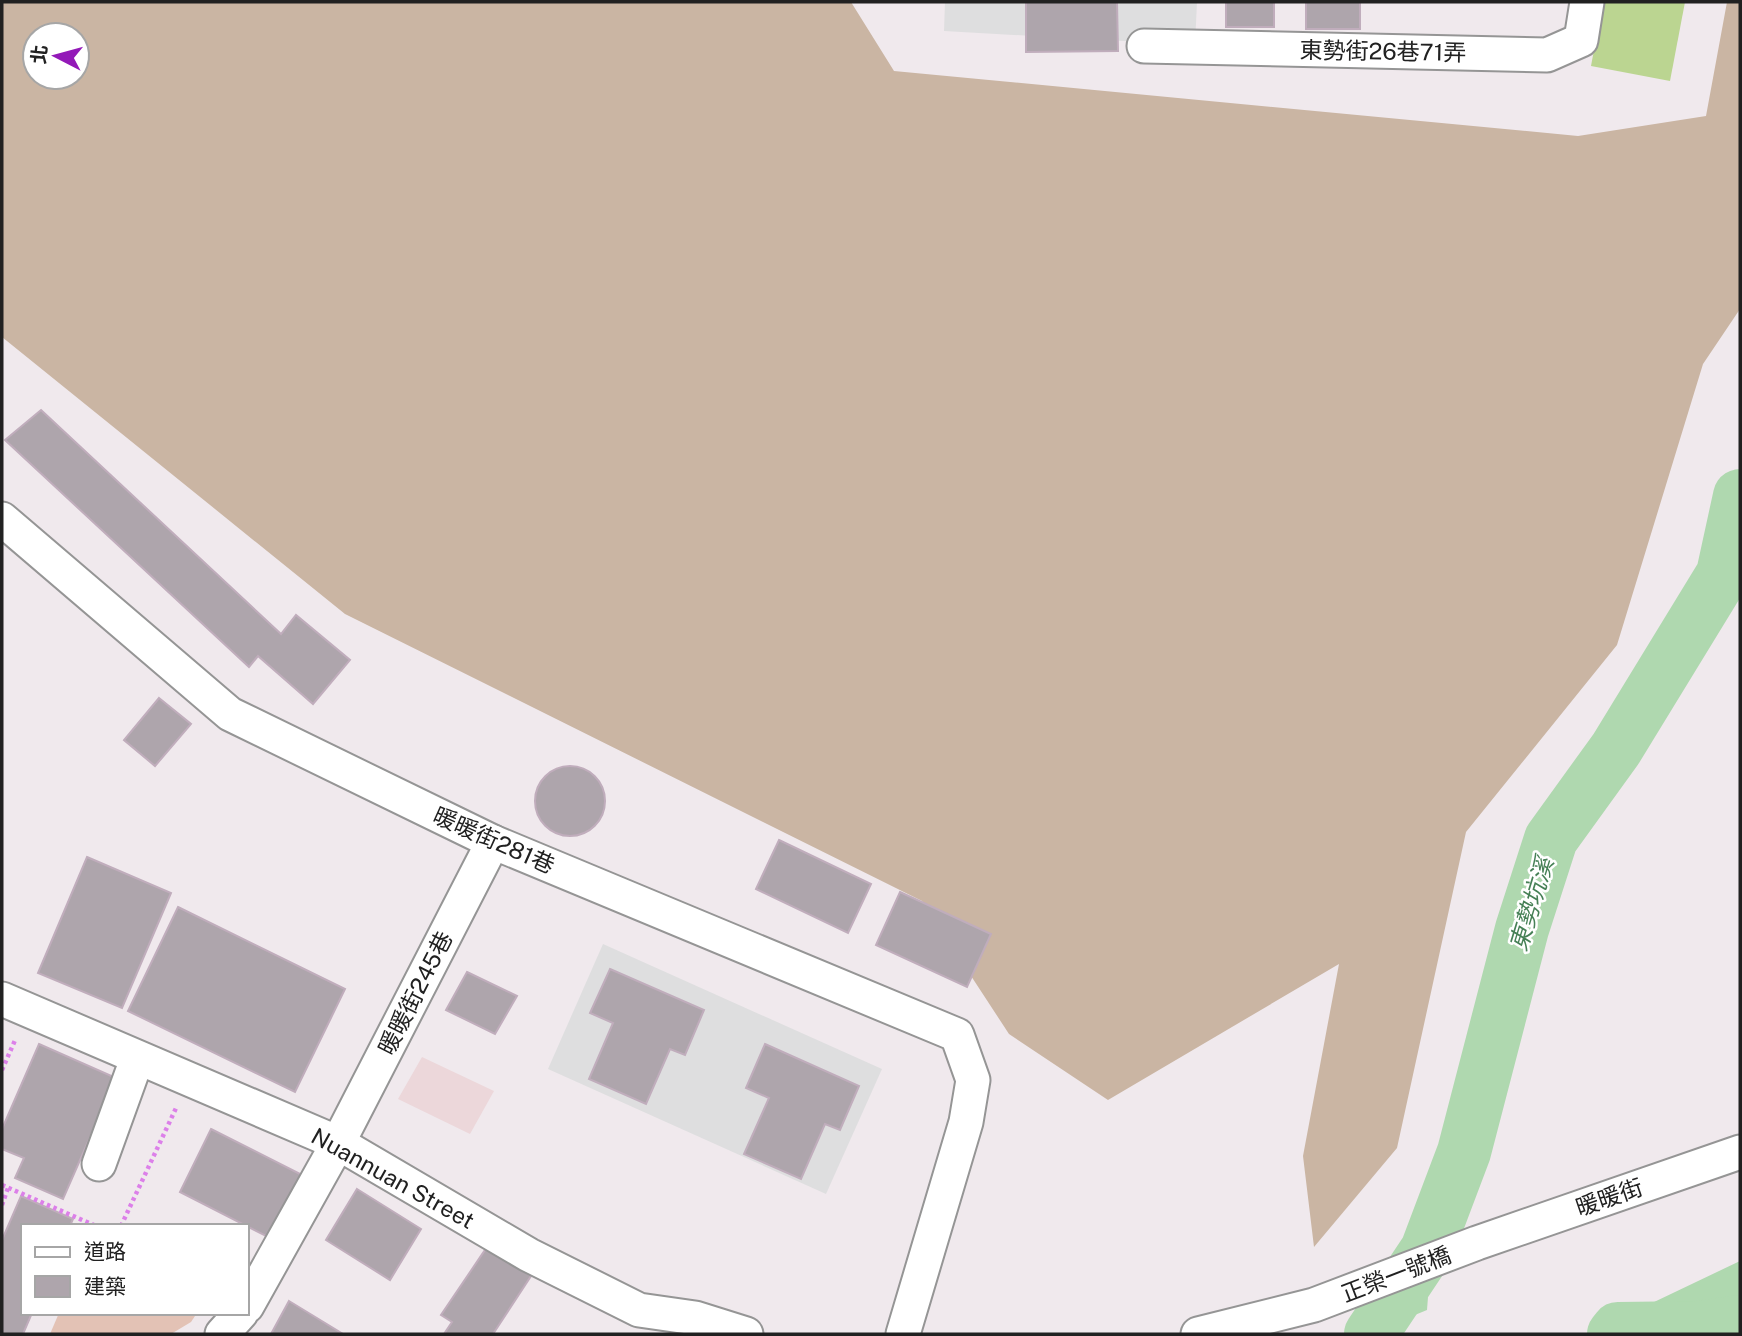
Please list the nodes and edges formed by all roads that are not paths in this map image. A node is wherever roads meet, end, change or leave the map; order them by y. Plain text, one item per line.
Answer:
1 (1587, 2) edge
2 (1144, 46) dead end
3 (2, 519) edge
4 (493, 842) junction
5 (2, 999) edge
6 (137, 1059) junction
7 (338, 1143) junction
8 (1740, 1152) edge
9 (99, 1164) dead end
10 (1477, 1243) joint
11 (248, 1304) edge
12 (639, 1310) junction
13 (239, 1315) edge
14 (222, 1334) edge
15 (696, 1334) edge
16 (746, 1334) edge
17 (903, 1334) edge
18 (1198, 1334) edge

1 - 2 street, 東勢街26巷71弄
3 - 4 street, 暖暖街281巷
4 - 7 street, 暖暖街245巷
4 - 17 street, 暖暖街281巷
5 - 6 street, Nuannuan Street
6 - 7 street, Nuannuan Street
6 - 9 street
7 - 11 street, 暖暖街245巷
7 - 12 street, Nuannuan Street
8 - 10 street, 暖暖街
10 - 18 street, 正榮一號橋
12 - 15 street
12 - 16 street, Nuannuan Street
13 - 14 street

